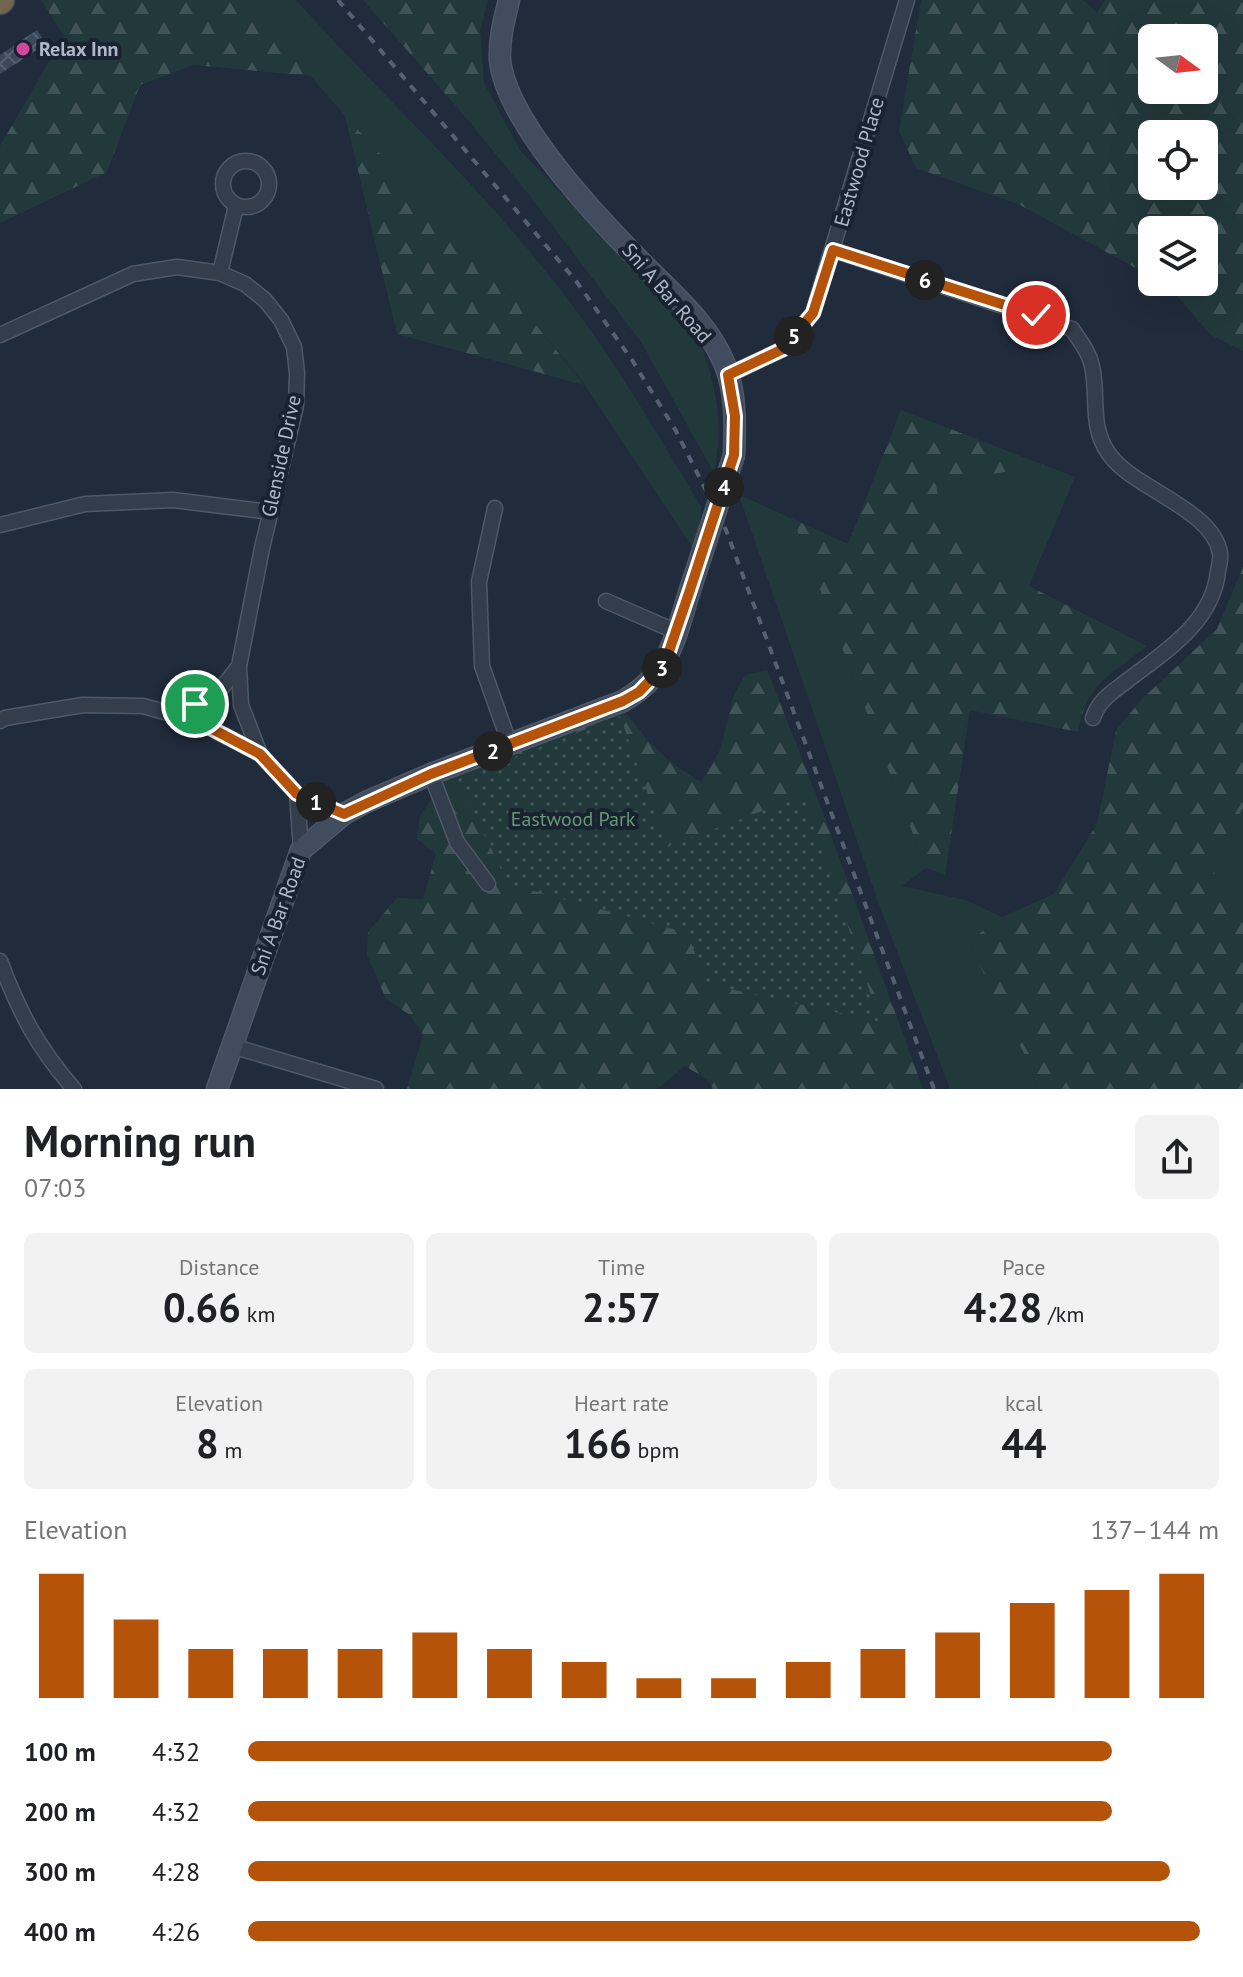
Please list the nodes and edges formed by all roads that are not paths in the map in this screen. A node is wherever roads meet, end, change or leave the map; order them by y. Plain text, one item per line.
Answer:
1 (509, 0) edge
2 (907, 0) edge
3 (236, 206) dead end
4 (833, 250) junction
5 (220, 273) junction
6 (0, 335) edge
7 (728, 375) junction
8 (495, 508) dead end
9 (270, 512) junction
10 (0, 525) edge
11 (606, 601) dead end
12 (677, 632) junction
13 (239, 666) junction
14 (175, 713) junction
15 (1093, 718) dead end
16 (0, 721) edge
17 (510, 745) junction
18 (260, 754) junction
19 (431, 774) junction
20 (297, 794) junction
21 (344, 814) junction
22 (301, 850) junction
23 (488, 884) dead end
24 (0, 961) edge
25 (232, 1046) junction
26 (74, 1089) edge
27 (217, 1089) edge
28 (376, 1089) edge

1 - 7 street, Sni A Bar Road
2 - 4 street, Eastwood Place
3 - 5 street
4 - 7 street, Eastwood Place
4 - 15 street
5 - 6 street, Glenside Drive
5 - 9 street, Glenside Drive
7 - 12 street, Sni A Bar Road, bridge
8 - 17 street
9 - 10 street
9 - 13 street, Glenside Drive
11 - 12 street
12 - 17 street, Sni A Bar Road
13 - 14 street
13 - 18 street, Glenside Drive
14 - 16 street
14 - 18 street
17 - 19 street, Sni A Bar Road
18 - 20 street
19 - 21 street, Sni A Bar Road
19 - 23 street
20 - 21 street
20 - 22 street
21 - 22 street, Sni A Bar Road
22 - 25 street, Sni A Bar Road
24 - 26 street
25 - 27 street, Sni A Bar Road
25 - 28 street

